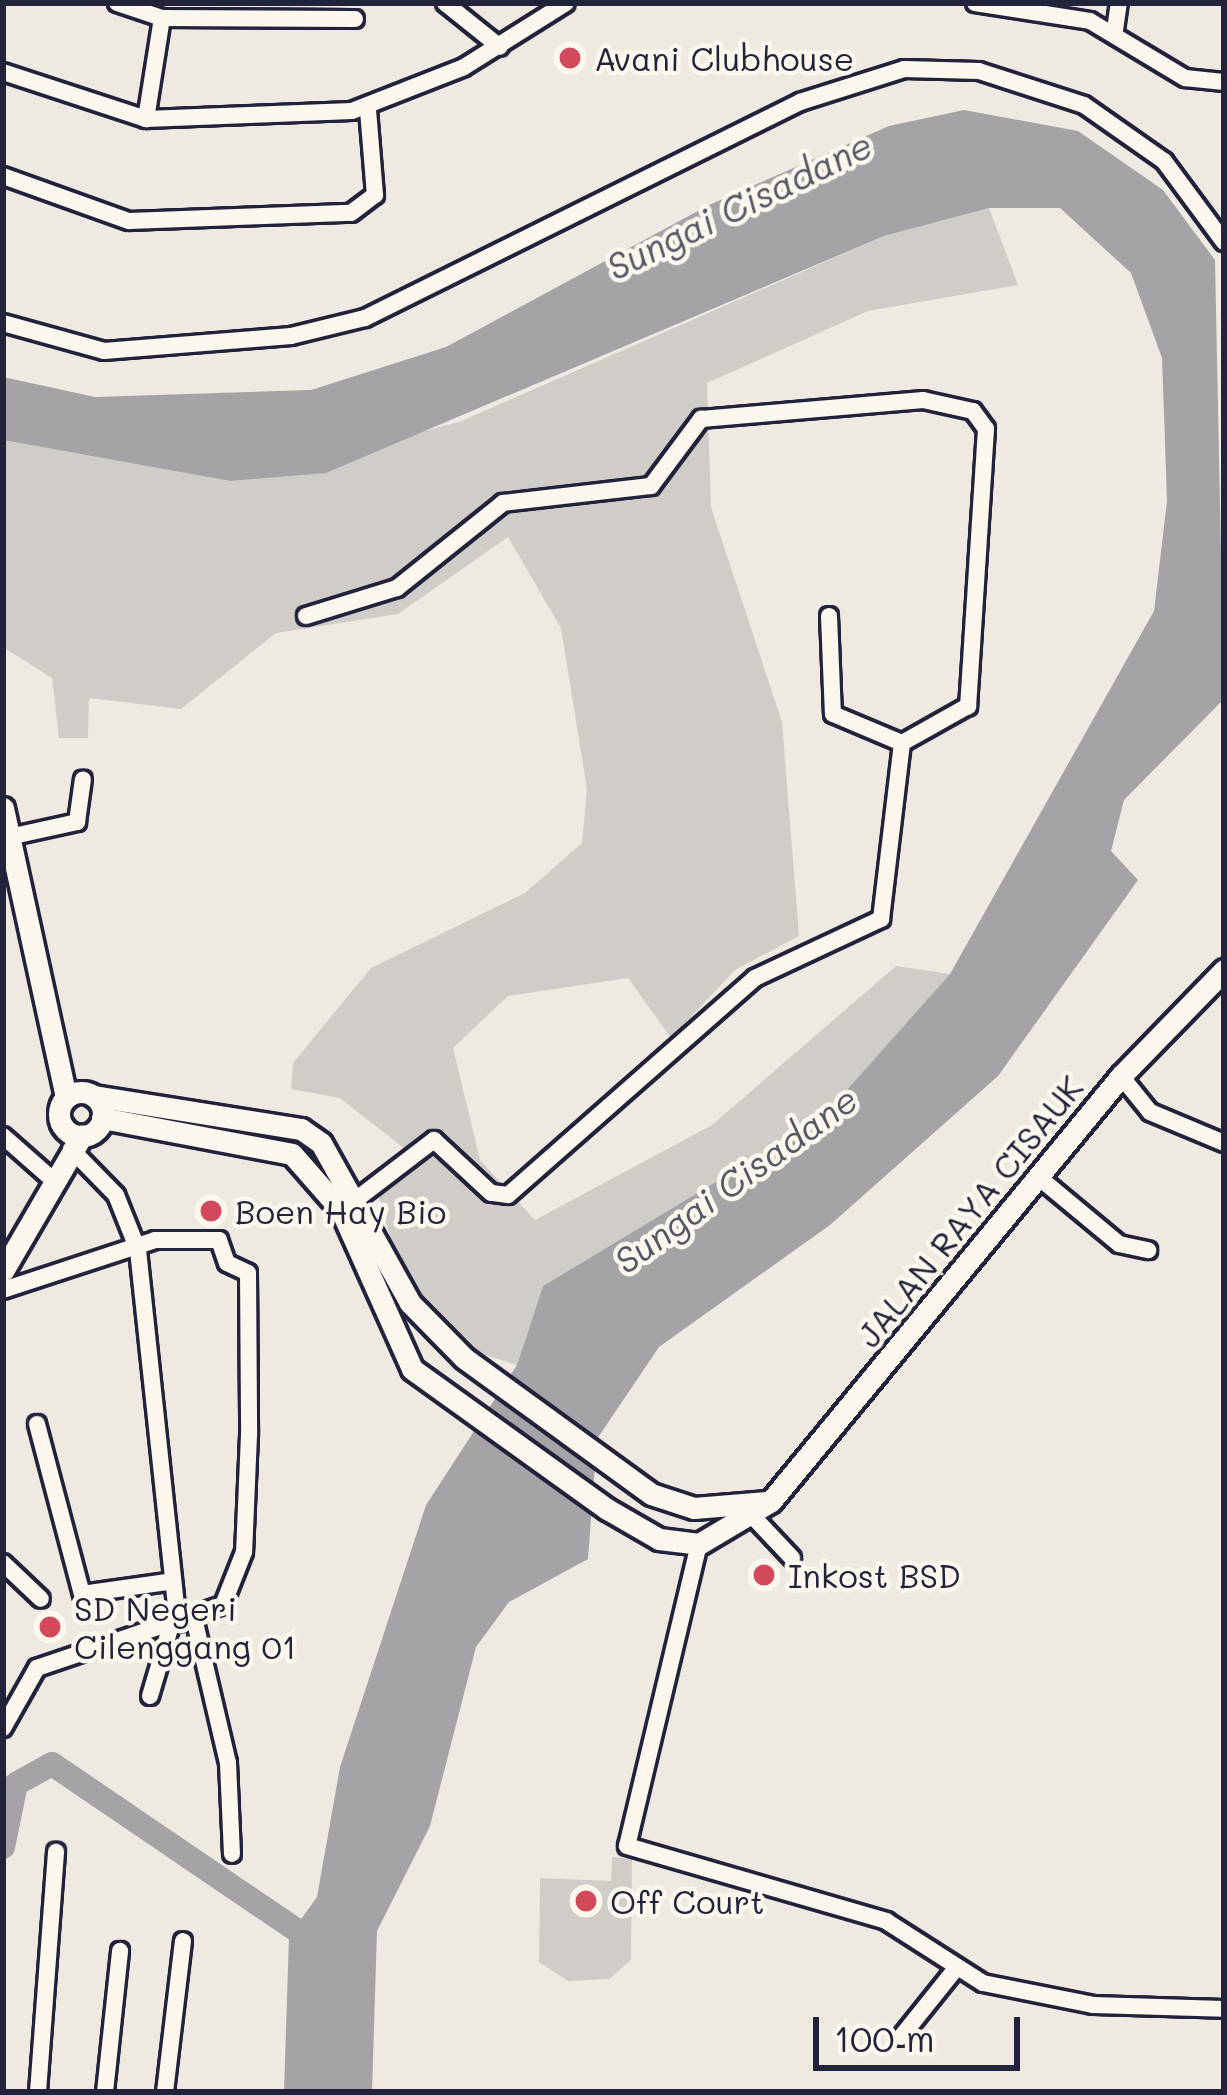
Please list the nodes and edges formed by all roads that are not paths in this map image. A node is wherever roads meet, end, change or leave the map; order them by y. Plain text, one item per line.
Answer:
1 (117, 3) edge
2 (446, 3) edge
3 (566, 3) edge
4 (975, 3) edge
5 (1119, 3) edge
6 (162, 18) junction
7 (355, 19) dead end
8 (1115, 30) junction
9 (500, 46) junction
10 (3, 72) edge
11 (1224, 82) edge
12 (368, 109) junction
13 (146, 119) junction
14 (3, 176) edge
15 (1224, 242) edge
16 (3, 323) edge
17 (306, 616) dead end
18 (829, 616) dead end
19 (902, 743) junction
20 (83, 779) dead end
21 (3, 808) edge
22 (9, 837) junction
23 (1224, 970) edge
24 (1121, 1076) junction
25 (80, 1095) junction
26 (102, 1118) junction
27 (3, 1136) edge
28 (71, 1142) junction
29 (1224, 1143) edge
30 (50, 1178) junction
31 (1042, 1180) junction
32 (349, 1206) junction
33 (138, 1250) junction
34 (1148, 1250) dead end
35 (3, 1271) edge
36 (3, 1289) edge
37 (37, 1424) dead end
38 (748, 1511) junction
39 (699, 1544) junction
40 (792, 1558) dead end
41 (3, 1563) edge
42 (167, 1582) junction
43 (41, 1598) dead end
44 (181, 1622) junction
45 (150, 1696) dead end
46 (3, 1729) edge
47 (56, 1852) dead end
48 (232, 1854) dead end
49 (183, 1941) dead end
50 (121, 1952) dead end
51 (952, 1972) junction
52 (1224, 2009) edge
53 (901, 2037) dead end
54 (38, 2092) edge
55 (105, 2092) edge
56 (165, 2092) edge

1 - 6 street
2 - 9 street
3 - 9 street
4 - 8 street
5 - 8 street
6 - 7 street
6 - 13 street
8 - 11 street
9 - 12 street
10 - 13 street
12 - 13 street
12 - 14 street
15 - 16 street
17 - 19 street
18 - 19 street
19 - 32 street
20 - 22 street
21 - 22 main road
22 - 25 main road
23 - 24 main road, JALAN RAYA CISAUK
24 - 29 street
24 - 31 main road, JALAN RAYA CISAUK
25 - 26 main road
25 - 28 main road
25 - 32 main road, JALAN RAYA CISAUK
26 - 28 main road
26 - 32 main road, JALAN RAYA CISAUK
27 - 30 street
28 - 30 main road
28 - 33 street
30 - 35 main road
31 - 34 street
31 - 38 main road, JALAN RAYA CISAUK
32 - 38 main road, JALAN RAYA CISAUK
32 - 39 main road, JALAN RAYA CISAUK
33 - 36 street
33 - 42 street
33 - 44 street
37 - 42 street
38 - 39 main road, JALAN RAYA CISAUK
38 - 40 street
39 - 51 street
41 - 43 street
42 - 44 street
44 - 45 street
44 - 46 street
44 - 48 street
47 - 54 street
49 - 56 street
50 - 55 street
51 - 52 street
51 - 53 street

